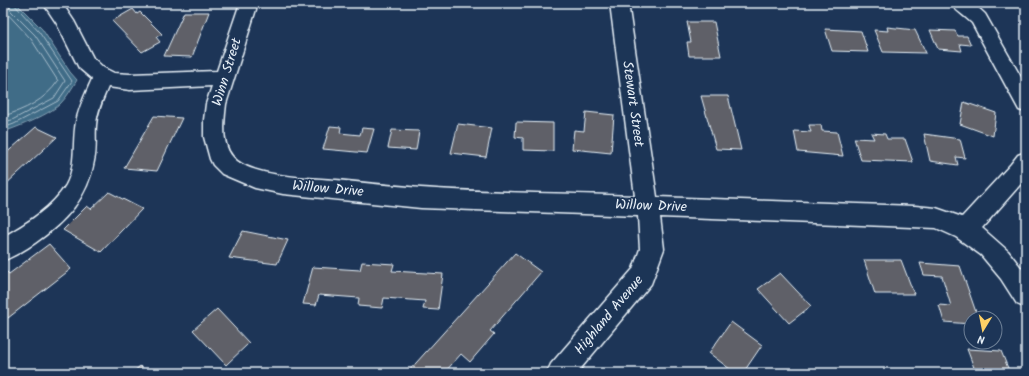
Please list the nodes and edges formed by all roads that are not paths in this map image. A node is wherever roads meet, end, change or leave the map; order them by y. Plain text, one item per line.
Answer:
1 (52, 3) edge
2 (249, 3) edge
3 (619, 3) edge
4 (959, 3) edge
5 (104, 76) junction
6 (223, 78) junction
7 (1026, 104) edge
8 (1026, 161) edge
9 (246, 176) joint
10 (647, 206) junction
11 (965, 230) junction
12 (3, 250) edge
13 (1026, 296) edge
14 (560, 373) edge

1 - 5 street
2 - 6 street, Winn Street
3 - 10 street, Stewart Street
4 - 7 street
5 - 6 street
5 - 12 street
6 - 9 street, Winn Street
8 - 11 street
9 - 10 street, Willow Drive
10 - 11 street, Willow Drive
10 - 14 street, Highland Avenue
11 - 13 street, Willow Drive

